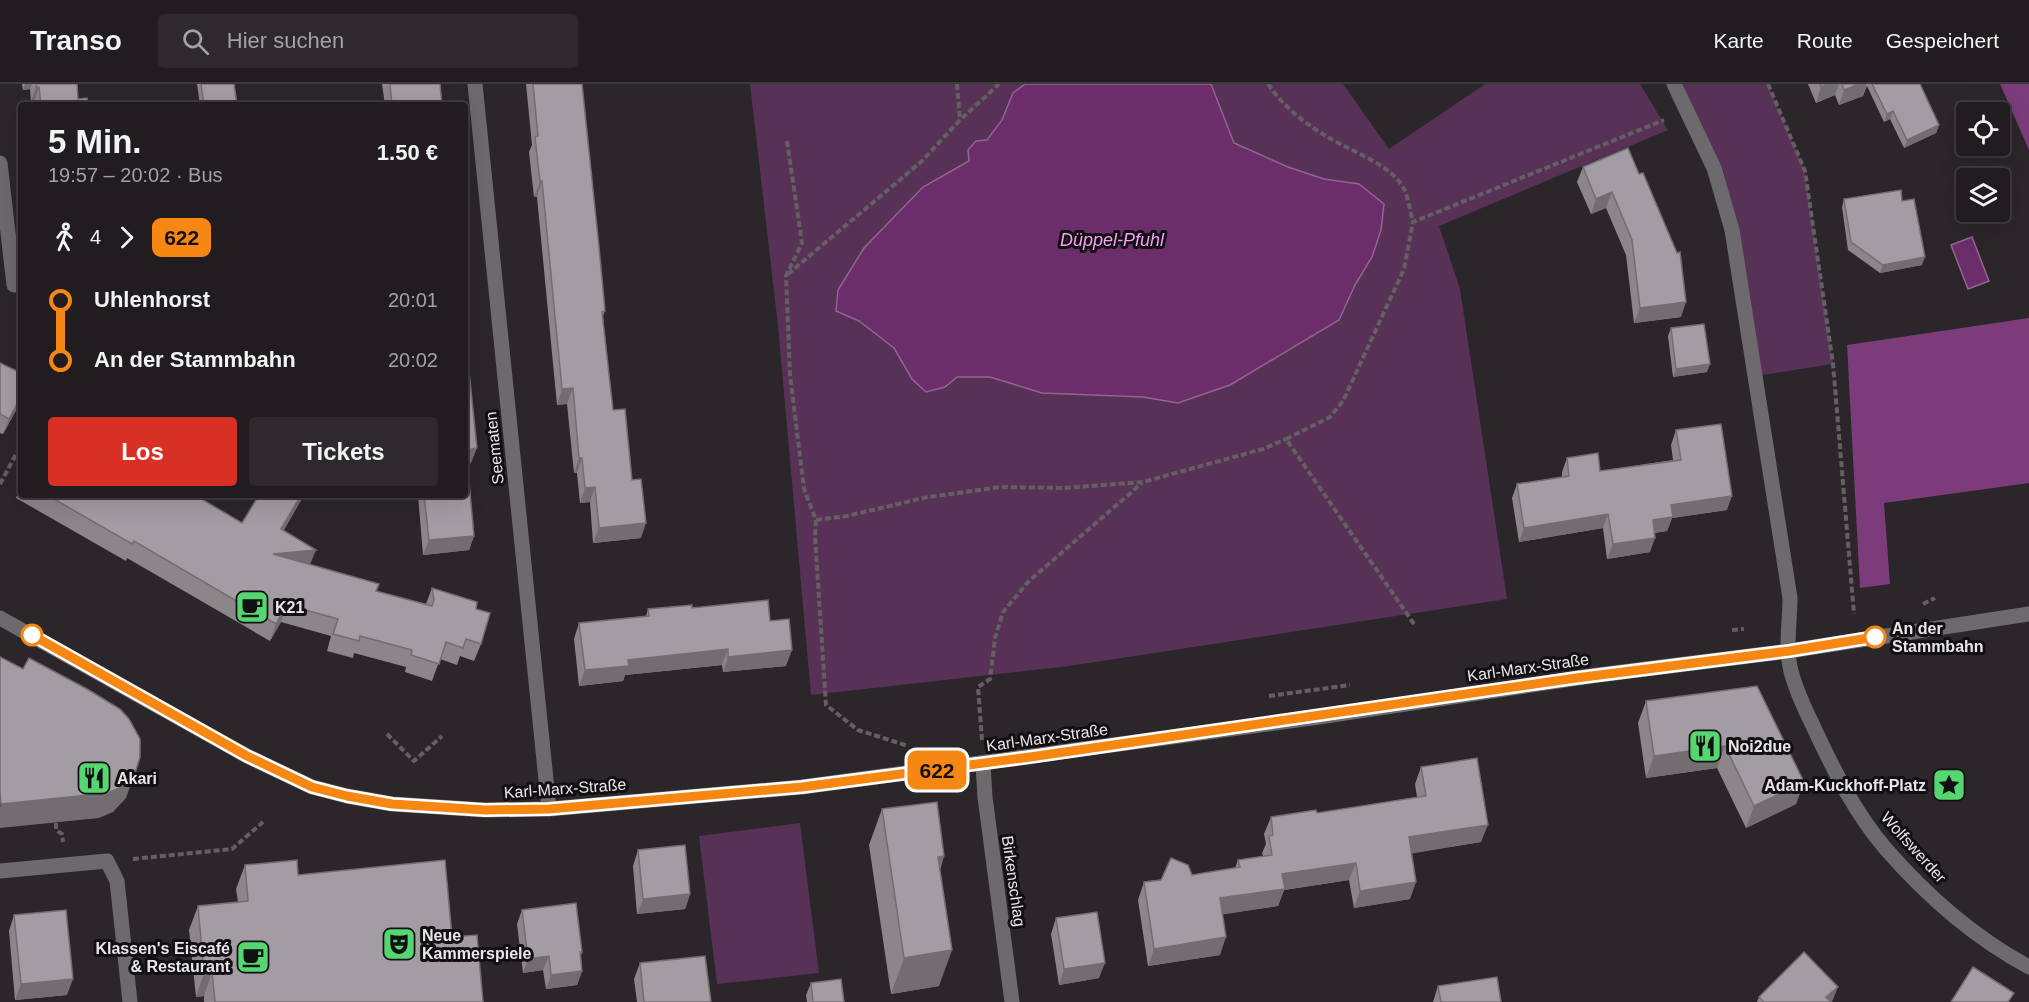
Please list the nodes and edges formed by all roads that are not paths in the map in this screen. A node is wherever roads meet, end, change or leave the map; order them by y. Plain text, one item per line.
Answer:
1 (475, 84) edge
2 (1674, 84) edge
3 (0, 163) edge
4 (14, 285) dead end
5 (2029, 614) edge
6 (0, 618) edge
7 (1789, 651) junction
8 (983, 764) junction
9 (549, 809) junction
10 (0, 871) edge
11 (2029, 967) edge
12 (130, 1002) edge
13 (1012, 1002) edge

1 - 9 street, Seematen
2 - 7 street
3 - 4 street
5 - 7 street, Karl-Marx-Straße
6 - 9 street, Karl-Marx-Straße
7 - 8 street, Karl-Marx-Straße
7 - 11 street, Wolfswerder
8 - 9 street, Karl-Marx-Straße
8 - 13 street, Birkenschlag
10 - 12 street

